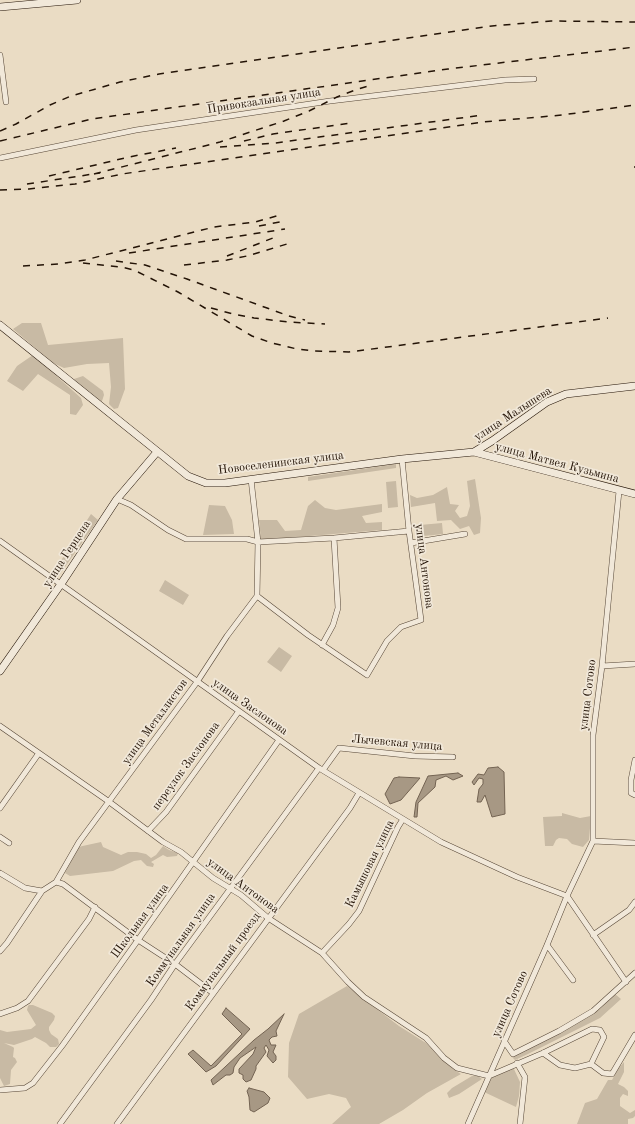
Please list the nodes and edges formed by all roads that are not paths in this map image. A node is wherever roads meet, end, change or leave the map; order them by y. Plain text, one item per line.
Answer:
1 (77, 0) edge
2 (0, 7) edge
3 (0, 55) edge
4 (534, 78) dead end
5 (6, 102) dead end
6 (0, 158) edge
7 (0, 326) edge
8 (635, 386) edge
9 (157, 452) junction
10 (474, 452) junction
11 (402, 459) junction
12 (251, 479) junction
13 (619, 491) junction
14 (635, 494) edge
15 (117, 499) junction
16 (409, 531) junction
17 (464, 534) dead end
18 (334, 538) junction
19 (0, 541) edge
20 (258, 542) junction
21 (411, 543) junction
22 (61, 584) junction
23 (257, 596) junction
24 (322, 645) junction
25 (635, 664) edge
26 (602, 666) junction
27 (0, 671) edge
28 (197, 682) junction
29 (238, 711) junction
30 (0, 726) edge
31 (279, 740) junction
32 (339, 748) joint
33 (39, 753) junction
34 (453, 757) dead end
35 (635, 760) edge
36 (321, 769) junction
37 (359, 793) junction
38 (635, 794) edge
39 (108, 801) junction
40 (0, 808) edge
41 (403, 820) junction
42 (148, 831) junction
43 (0, 837) edge
44 (593, 841) junction
45 (10, 843) dead end
46 (635, 843) edge
47 (194, 862) junction
48 (0, 873) edge
49 (56, 882) junction
50 (230, 889) junction
51 (42, 891) junction
52 (567, 896) junction
53 (635, 902) edge
54 (95, 907) junction
55 (268, 918) junction
56 (593, 935) junction
57 (138, 940) junction
58 (547, 945) junction
59 (0, 951) edge
60 (322, 953) junction
61 (175, 964) junction
62 (635, 973) edge
63 (573, 980) dead end
64 (626, 982) junction
65 (213, 993) junction
66 (0, 1014) edge
67 (635, 1035) edge
68 (504, 1041) junction
69 (543, 1053) junction
70 (517, 1063) junction
71 (591, 1064) junction
72 (489, 1076) junction
73 (0, 1090) edge
74 (60, 1124) edge
75 (118, 1124) edge
76 (468, 1124) edge
77 (520, 1124) edge

1 - 2 main road
3 - 5 street
4 - 6 street, Привокзальная улица
7 - 9 main road, Новоселенинская улица
8 - 10 main road, улица Малышева
9 - 12 main road, Новоселенинская улица
9 - 15 main road, улица Герцена
10 - 11 main road, Новоселенинская улица
10 - 13 main road, улица Матвея Кузьмина
11 - 12 main road, Новоселенинская улица
11 - 16 street, улица Антонова
12 - 20 street
13 - 14 main road, улица Матвея Кузьмина
13 - 26 street, улица Сотово
15 - 20 street
15 - 22 main road, улица Герцена
16 - 18 street
16 - 21 street, улица Антонова
17 - 21 street
18 - 20 street
18 - 24 street
19 - 22 street, улица Заслонова
20 - 23 street
21 - 24 street, улица Антонова
22 - 27 main road, улица Герцена
22 - 28 street, улица Заслонова
23 - 24 street
23 - 28 street, улица Металлистов
25 - 26 street
26 - 44 street, улица Сотово
28 - 29 street, улица Заслонова
28 - 39 street, улица Металлистов
29 - 31 street, улица Заслонова
29 - 42 street, переулок Заслонова
30 - 33 street, улица Антонова
31 - 36 street, улица Заслонова
31 - 47 street, Школьная улица
32 - 34 street, Лычевская улица
32 - 36 street, Коммунальная улица
33 - 39 street, улица Антонова
33 - 40 street
35 - 38 street
36 - 37 street, улица Заслонова
36 - 50 street, Коммунальная улица
37 - 41 street, улица Заслонова
37 - 55 street, Коммунальный проезд
39 - 42 street, улица Антонова
39 - 49 street, улица Металлистов
41 - 52 street, улица Заслонова
41 - 60 street, Камышовая улица
42 - 47 street, улица Антонова
43 - 45 street
44 - 46 street
44 - 52 street, улица Сотово
47 - 50 street, улица Антонова
47 - 57 street, Школьная улица
48 - 51 street
49 - 51 street, улица Металлистов
49 - 54 street
50 - 55 street, улица Антонова
50 - 61 street, Коммунальная улица
51 - 59 street, улица Металлистов
52 - 56 street
52 - 58 street, улица Сотово
53 - 56 street
54 - 57 street
54 - 66 street
55 - 60 street, улица Антонова
55 - 65 street, Коммунальный проезд
56 - 64 street
57 - 61 street
57 - 73 street, Школьная улица
58 - 63 street
58 - 68 street, улица Сотово
60 - 72 street, улица Антонова
61 - 65 street
61 - 74 street, Коммунальная улица
62 - 64 street
64 - 68 street
65 - 75 street, Коммунальный проезд
67 - 71 street
68 - 72 street, улица Сотово
69 - 70 street
69 - 71 street
69 - 71 street
70 - 72 street
70 - 77 street
72 - 76 street, улица Сотово

